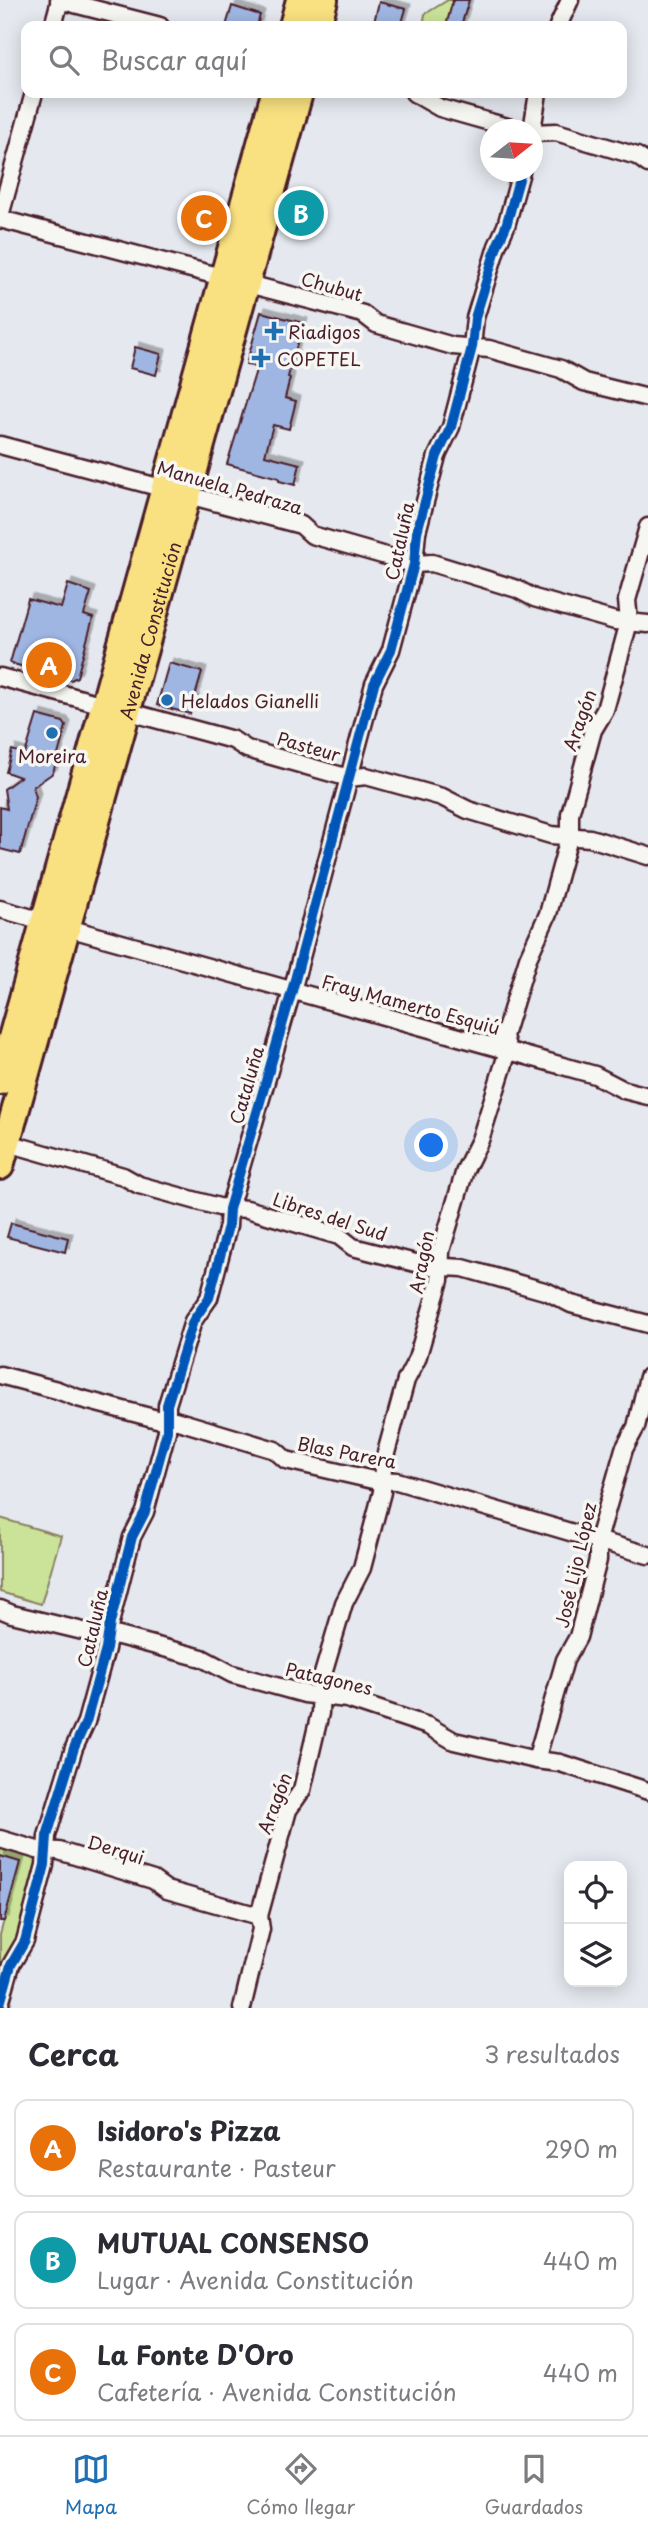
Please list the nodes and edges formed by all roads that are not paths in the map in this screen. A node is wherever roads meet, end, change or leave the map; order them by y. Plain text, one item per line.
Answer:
1 (60, 0) edge
2 (300, 0) edge
3 (324, 0) edge
4 (569, 0) edge
5 (54, 21) edge
6 (141, 21) edge
7 (294, 21) edge
8 (318, 21) edge
9 (560, 21) edge
10 (33, 98) edge
11 (274, 98) edge
12 (297, 98) edge
13 (423, 98) edge
14 (537, 98) edge
15 (480, 119) edge
16 (534, 119) edge
17 (543, 131) edge
18 (648, 164) edge
19 (518, 182) edge
20 (0, 217) edge
21 (235, 279) junction
22 (472, 347) junction
23 (648, 397) edge
24 (0, 445) edge
25 (176, 491) junction
26 (648, 527) edge
27 (414, 564) junction
28 (629, 622) junction
29 (648, 624) edge
30 (0, 677) edge
31 (115, 708) junction
32 (349, 778) junction
33 (570, 834) junction
34 (648, 856) edge
35 (0, 909) edge
36 (55, 924) junction
37 (292, 991) junction
38 (508, 1051) junction
39 (0, 1081) edge
40 (648, 1096) edge
41 (2, 1150) edge
42 (229, 1209) junction
43 (440, 1267) junction
44 (648, 1324) edge
45 (0, 1374) edge
46 (648, 1377) edge
47 (167, 1419) junction
48 (382, 1480) junction
49 (598, 1540) junction
50 (648, 1555) edge
51 (0, 1609) edge
52 (108, 1634) junction
53 (321, 1695) junction
54 (536, 1760) junction
55 (648, 1791) edge
56 (0, 1839) edge
57 (46, 1851) junction
58 (259, 1916) junction
59 (0, 2004) edge
60 (242, 2008) edge

1 - 5 street
1 - 6 street
2 - 7 main road
3 - 8 main road
4 - 9 street
10 - 20 street
11 - 21 main road, Avenida Constitución
12 - 21 main road, Avenida Constitución
13 - 15 street
14 - 16 street
17 - 18 street
19 - 22 street, Cataluña
20 - 21 street, Chubut
21 - 22 street, Chubut
21 - 25 main road, Avenida Constitución
22 - 23 street, Chubut
22 - 27 street, Cataluña
24 - 25 street, Manuela Pedraza
25 - 27 street, Manuela Pedraza
25 - 31 main road, Avenida Constitución
26 - 28 street, Aragón
27 - 28 street, Manuela Pedraza
27 - 32 street, Cataluña
28 - 29 street, Manuela Pedraza
28 - 33 street, Aragón
30 - 31 street, Pasteur
31 - 32 street, Pasteur
31 - 36 main road, Avenida Constitución
32 - 33 street, Pasteur
32 - 37 street, Cataluña
33 - 34 street, Pasteur
33 - 38 street, Aragón
35 - 36 street, Fray Mamerto Esquiú
36 - 37 street, Fray Mamerto Esquiú
36 - 39 main road, Avenida Constitución
36 - 41 main road, Avenida Constitución
37 - 38 street, Fray Mamerto Esquiú
37 - 42 street, Cataluña
38 - 40 street, Fray Mamerto Esquiú
38 - 43 street, Aragón
41 - 42 street, Libres del Sud
42 - 43 street, Libres del Sud
42 - 47 street, Cataluña
43 - 44 street, Libres del Sud
43 - 48 street, Aragón
45 - 47 street, Blas Parera
46 - 49 street, José Lijo López
47 - 48 street, Blas Parera
47 - 52 street, Cataluña
48 - 49 street, Blas Parera
48 - 53 street, Aragón
49 - 50 street, Blas Parera
49 - 54 street, José Lijo López
51 - 52 street, Patagones
52 - 53 street, Patagones
52 - 57 street, Cataluña
53 - 54 street, Patagones
53 - 58 street, Aragón
54 - 55 street, Patagones
56 - 57 street, Derqui
57 - 58 street, Derqui
57 - 59 street, Cataluña
58 - 60 street, Aragón

